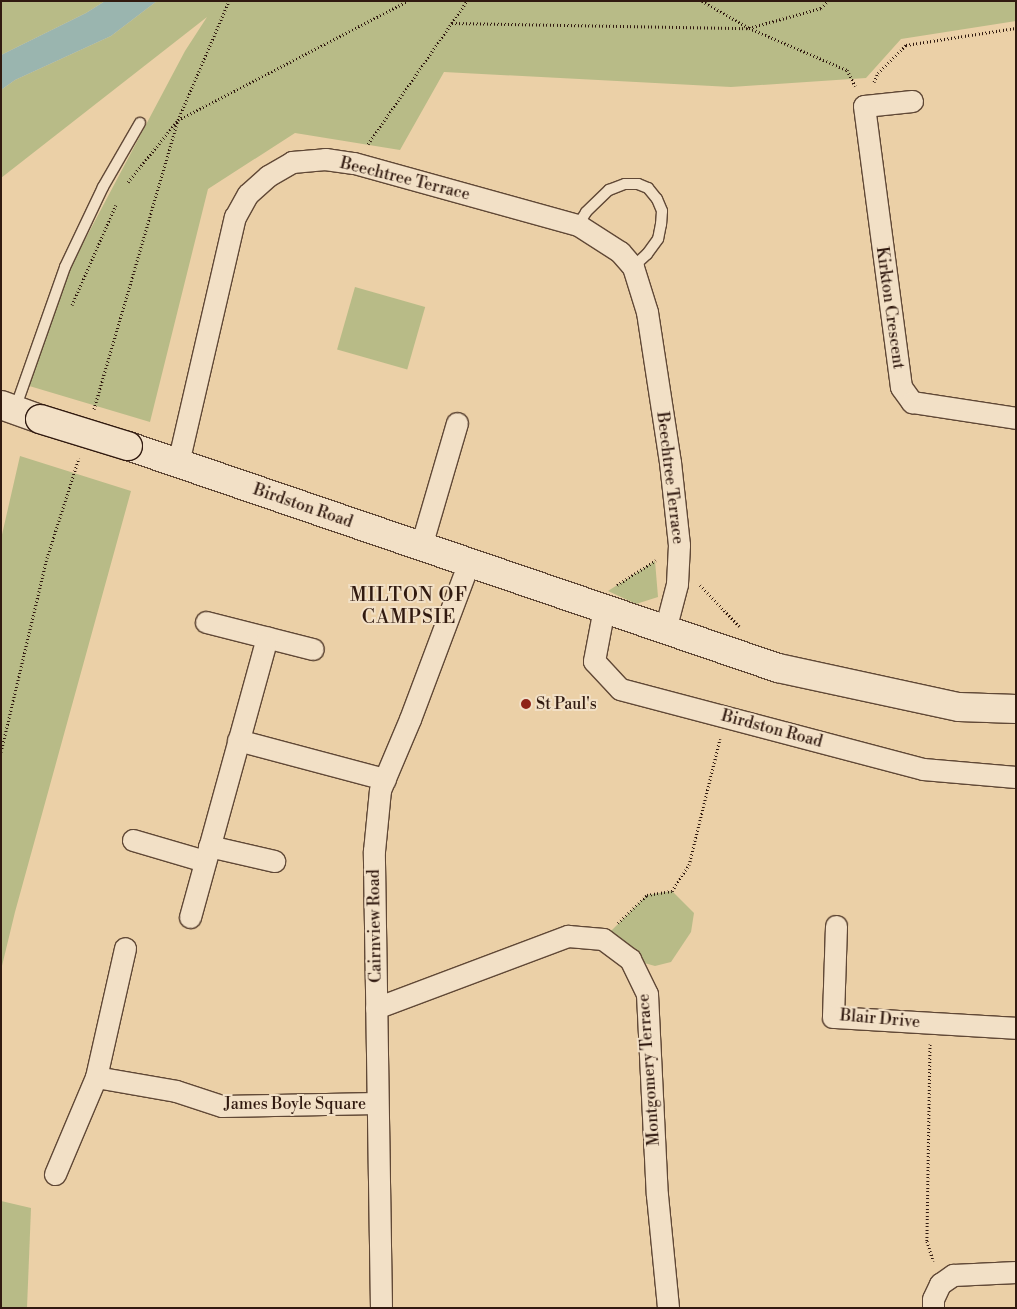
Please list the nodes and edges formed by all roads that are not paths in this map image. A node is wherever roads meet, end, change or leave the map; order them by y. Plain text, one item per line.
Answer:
1 (912, 101) dead end
2 (140, 123) dead end
3 (578, 225) junction
4 (633, 267) junction
5 (8, 408) edge
6 (1016, 418) edge
7 (457, 423) dead end
8 (178, 463) junction
9 (421, 546) junction
10 (469, 562) junction
11 (597, 606) junction
12 (206, 622) dead end
13 (665, 630) junction
14 (267, 637) junction
15 (313, 649) dead end
16 (1016, 710) edge
17 (238, 740) junction
18 (1016, 777) edge
19 (385, 779) junction
20 (133, 840) dead end
21 (207, 853) junction
22 (274, 861) dead end
23 (190, 917) dead end
24 (836, 926) dead end
25 (125, 948) dead end
26 (376, 1008) junction
27 (1016, 1028) edge
28 (96, 1077) junction
29 (377, 1103) junction
30 (56, 1174) dead end
31 (1016, 1272) edge
32 (381, 1308) edge
33 (668, 1308) edge
34 (933, 1308) edge

1 - 6 street, Kirkton Crescent
2 - 5 lane
3 - 4 street, Beechtree Terrace
3 - 4 lane
3 - 8 street, Beechtree Terrace
4 - 13 street, Beechtree Terrace
5 - 8 main road, Birdston Road, bridge
7 - 9 street
8 - 9 main road, Birdston Road
9 - 10 main road, Birdston Road
10 - 11 main road, Birdston Road
10 - 19 street, Cairnview Road
11 - 13 main road, Birdston Road
11 - 18 street, Birdston Road
12 - 14 street
13 - 16 main road, Birdston Road
14 - 15 street
14 - 17 street
17 - 19 street
17 - 21 street
19 - 26 street, Cairnview Road
20 - 21 street
21 - 22 street
21 - 23 street
24 - 27 street, Blair Drive
25 - 28 street
26 - 29 street, Cairnview Road
26 - 33 street, Montgomery Terrace
28 - 29 street, James Boyle Square
28 - 30 street
29 - 32 street, Cairnview Road
31 - 34 street

